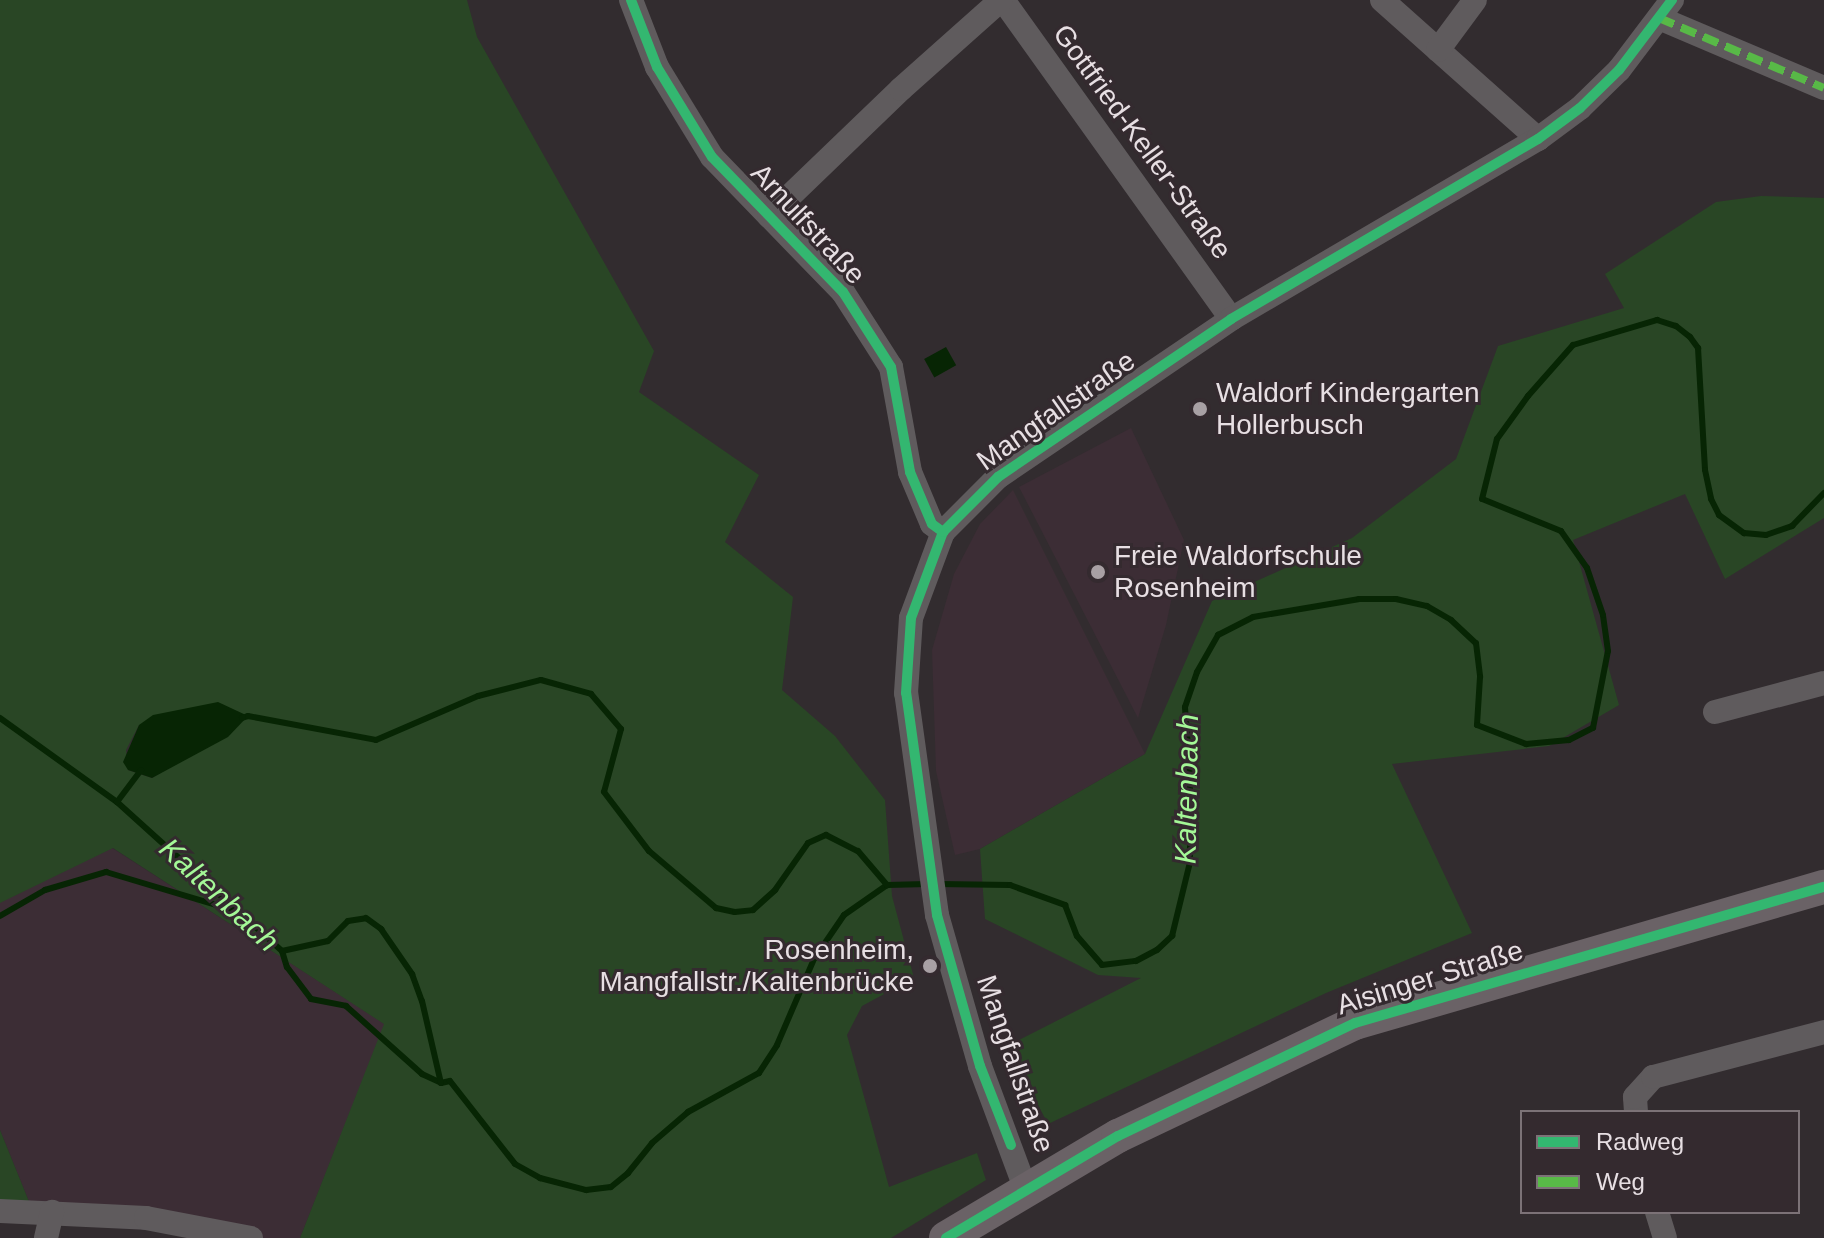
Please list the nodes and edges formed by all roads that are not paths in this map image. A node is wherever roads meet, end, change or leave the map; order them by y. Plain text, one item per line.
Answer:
1 (631, 0) edge
2 (1002, 0) edge
3 (1382, 0) edge
4 (1475, 0) edge
5 (1665, 9) edge
6 (1438, 50) junction
7 (1824, 88) edge
8 (1538, 139) junction
9 (769, 216) junction
10 (1231, 319) junction
11 (943, 532) junction
12 (1824, 683) edge
13 (1715, 712) dead end
14 (1824, 887) edge
15 (1824, 1032) edge
16 (1636, 1110) edge
17 (1026, 1190) junction
18 (0, 1211) edge
19 (52, 1212) junction
20 (1658, 1214) edge
21 (46, 1238) edge
22 (251, 1238) edge
23 (946, 1238) edge
24 (1665, 1238) edge

1 - 9 street, Arnulfstraße
2 - 9 street
2 - 10 street, Gottfried-Keller-Straße
3 - 6 street
4 - 6 street
5 - 7 street
5 - 8 street, Mangfallstraße
6 - 8 street
8 - 10 street, Mangfallstraße
9 - 11 street, Arnulfstraße
10 - 11 street, Mangfallstraße
11 - 17 street, Mangfallstraße
12 - 13 street
14 - 17 main road, Aisinger Straße
15 - 16 street
17 - 23 main road, Aisinger Straße
18 - 19 street
19 - 21 street
19 - 22 street
20 - 24 street

